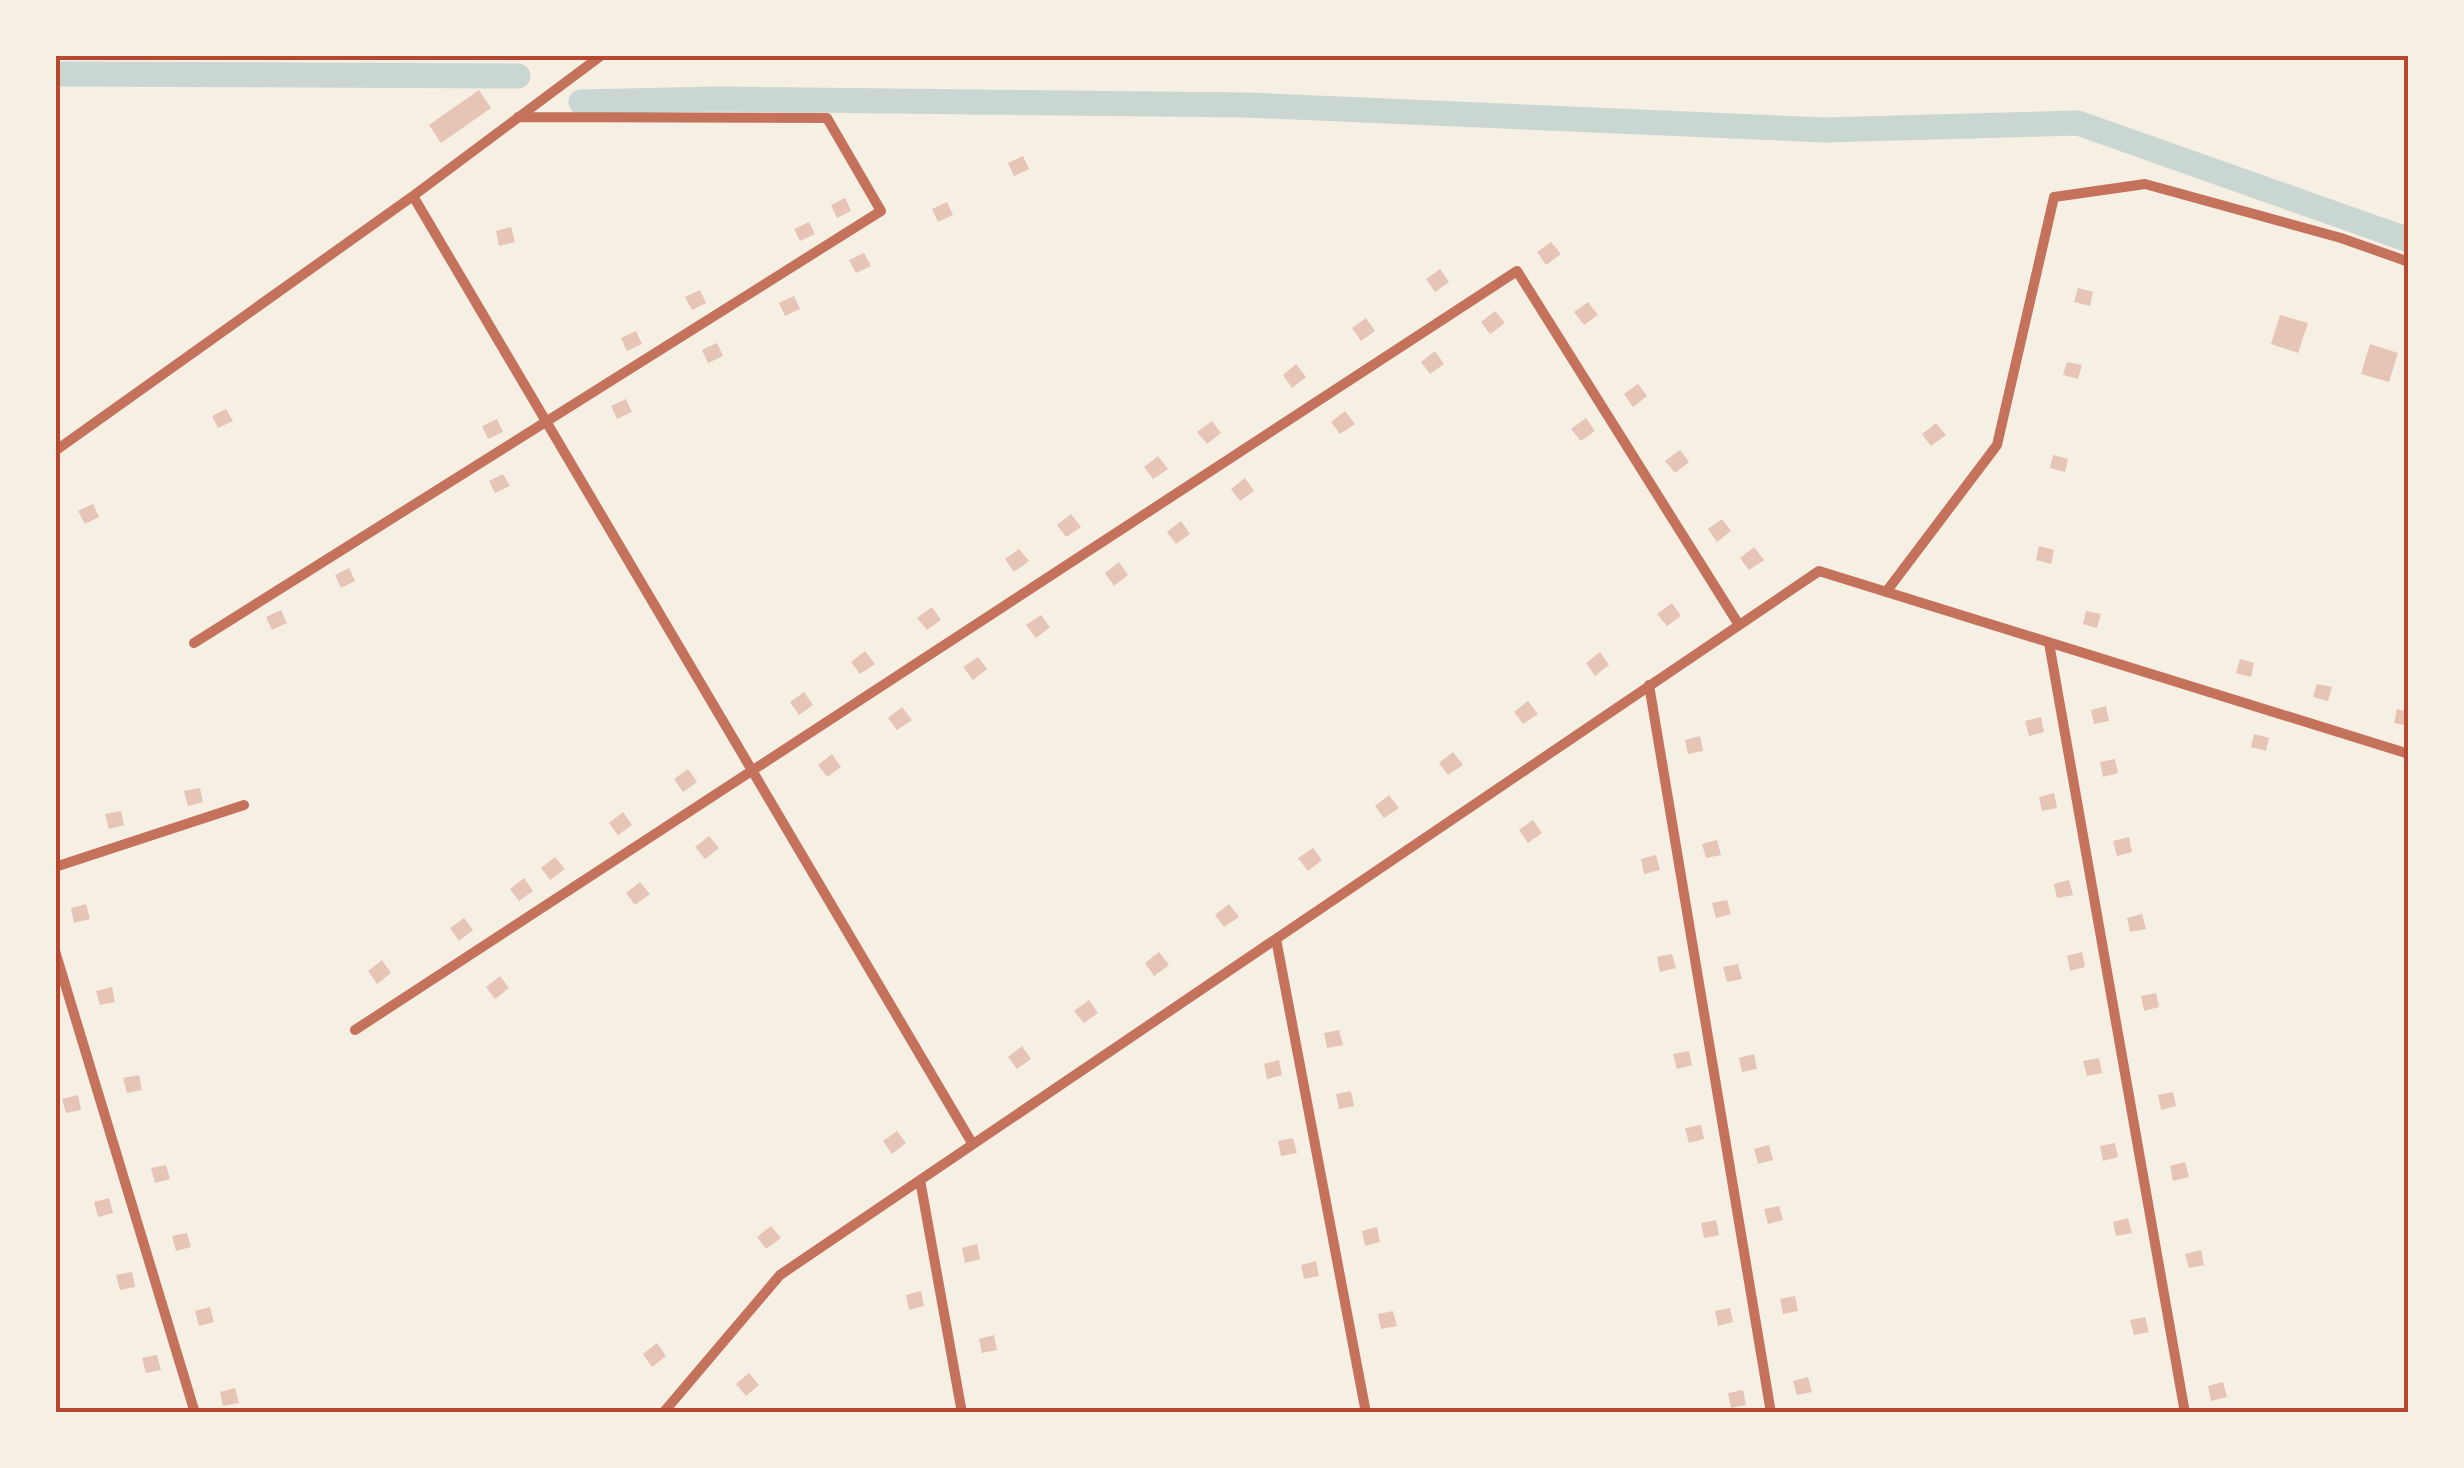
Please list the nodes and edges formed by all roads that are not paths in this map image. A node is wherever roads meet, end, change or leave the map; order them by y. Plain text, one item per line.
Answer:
1 (602, 55) edge
2 (518, 118) junction
3 (413, 196) junction
4 (2409, 262) edge
5 (546, 422) junction
6 (55, 452) edge
7 (1886, 592) junction
8 (1739, 624) junction
9 (194, 643) dead end
10 (2048, 643) junction
11 (1649, 685) junction
12 (2409, 754) edge
13 (751, 768) junction
14 (244, 805) dead end
15 (55, 867) edge
16 (1276, 939) junction
17 (55, 952) edge
18 (355, 1030) dead end
19 (972, 1144) junction
20 (920, 1180) junction
21 (194, 1413) edge
22 (663, 1413) edge
23 (962, 1413) edge
24 (1366, 1413) edge
25 (1771, 1413) edge
26 (2185, 1413) edge

1 - 2 street
2 - 3 street
2 - 5 street
3 - 5 street
3 - 6 street
4 - 7 street
5 - 9 street
5 - 13 street
7 - 8 street
7 - 10 street
8 - 11 street
8 - 13 street
10 - 12 street
10 - 26 street
11 - 16 street
11 - 25 street
13 - 18 street
13 - 19 street
14 - 15 street
16 - 19 street
16 - 24 street
17 - 21 street
19 - 20 street
20 - 22 street
20 - 23 street

